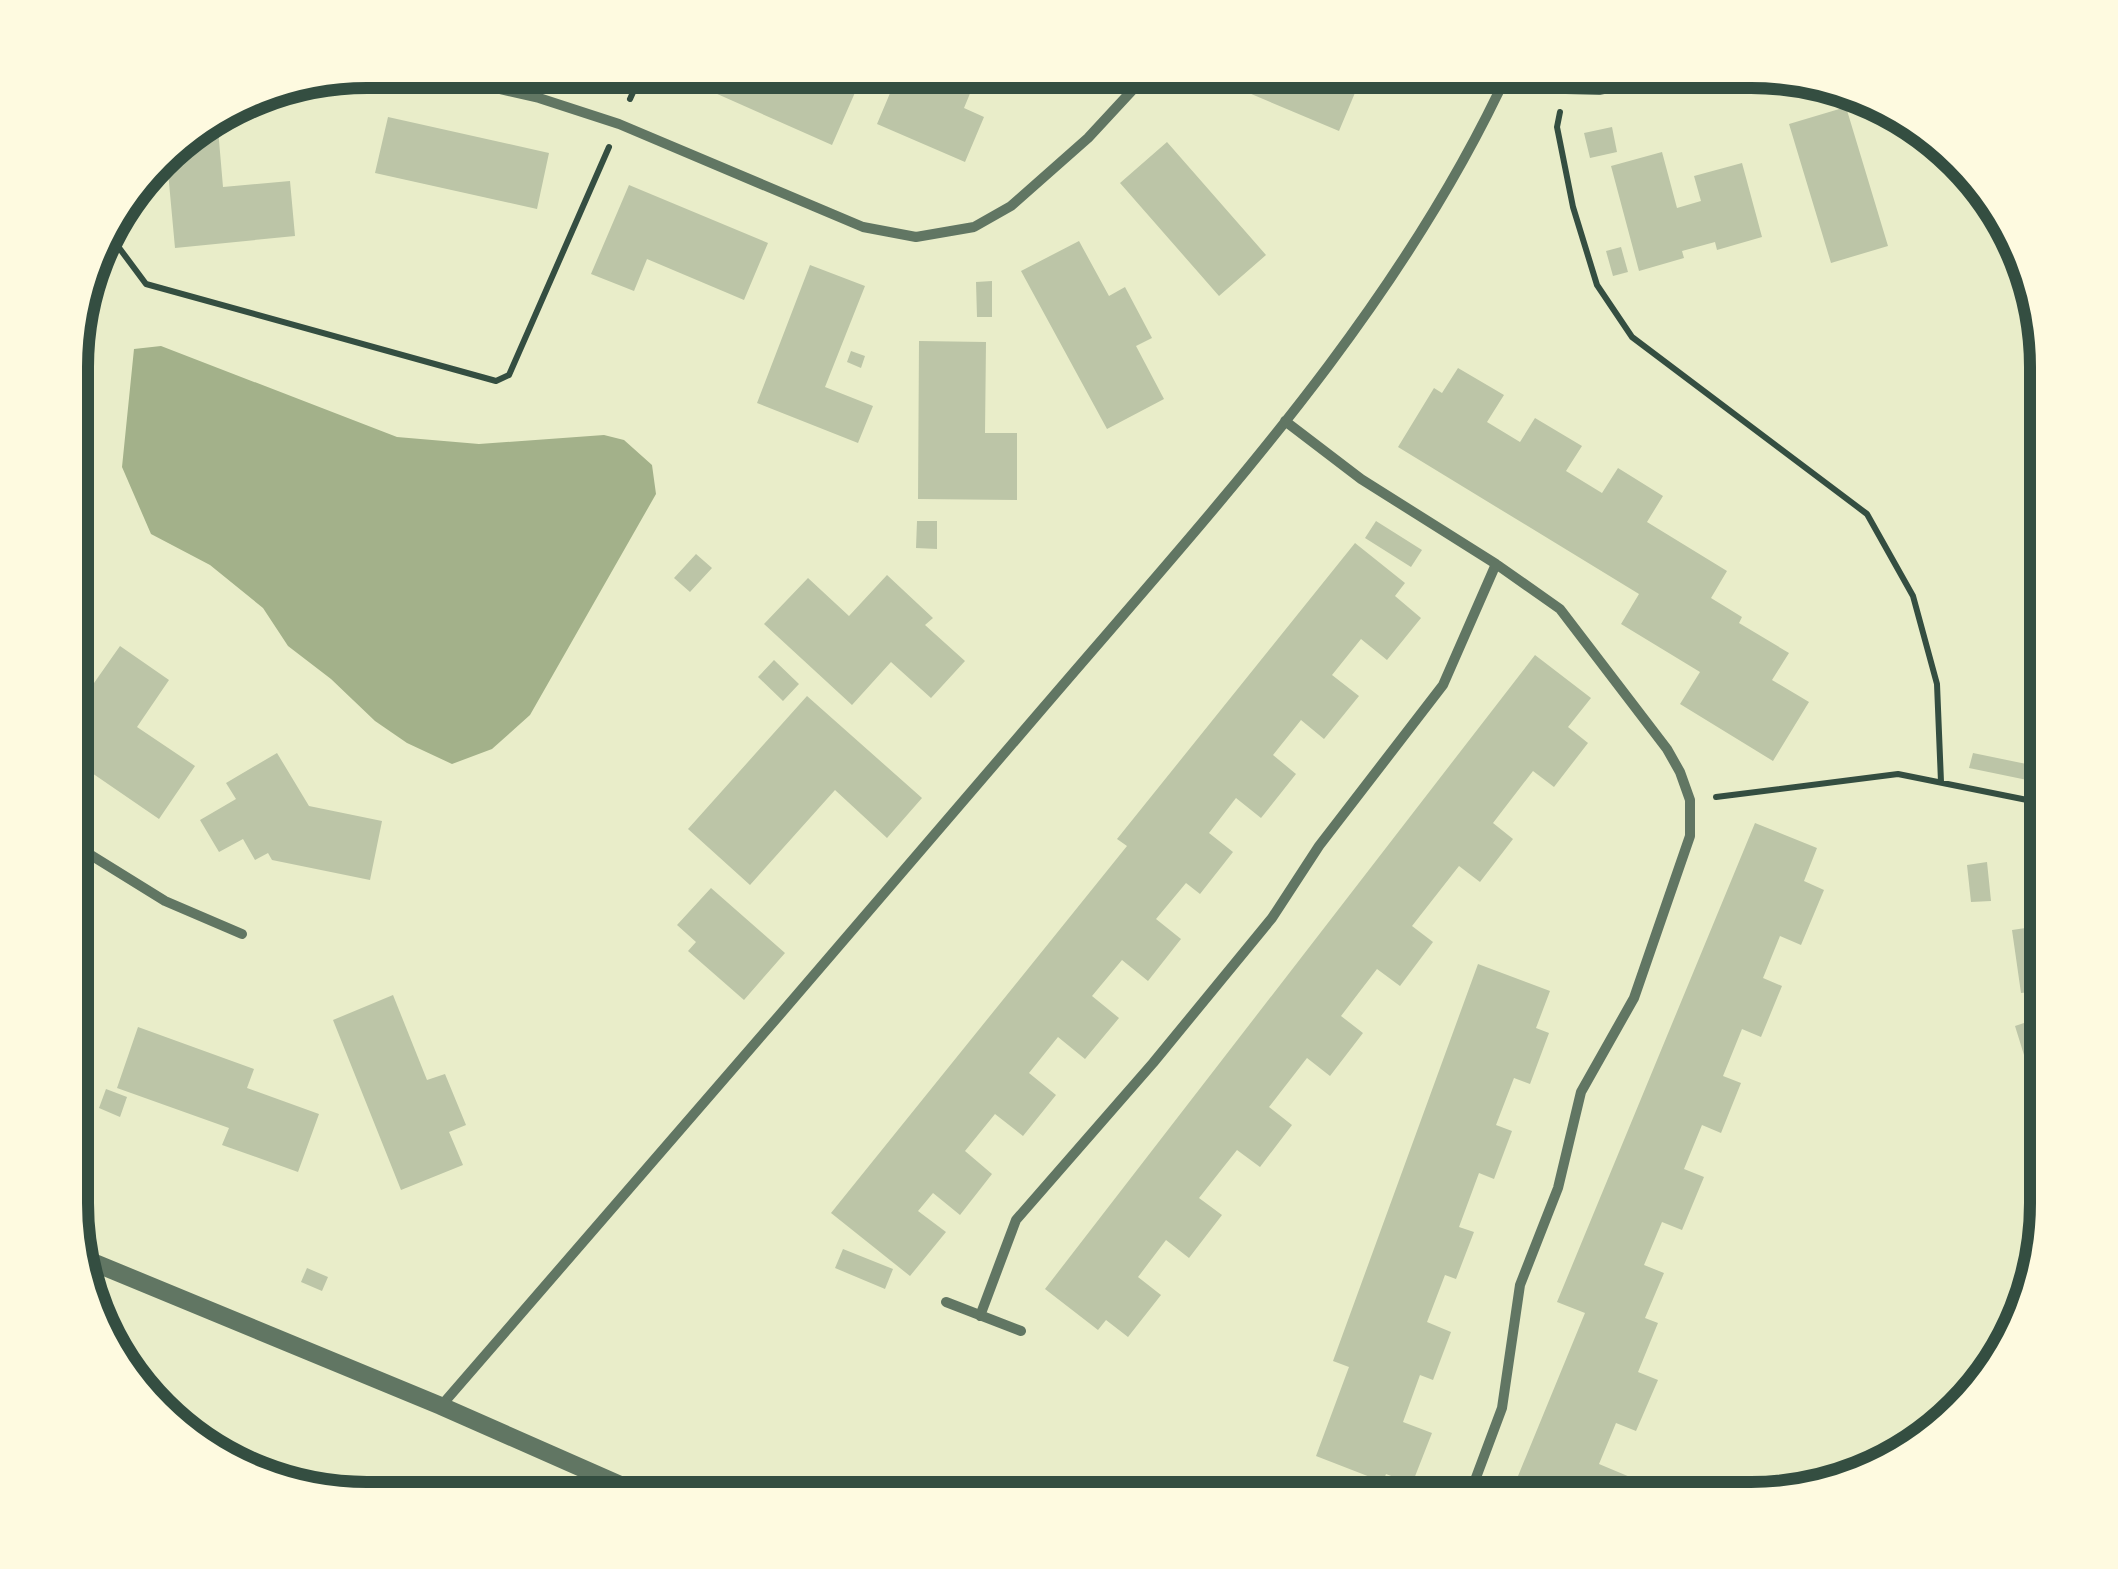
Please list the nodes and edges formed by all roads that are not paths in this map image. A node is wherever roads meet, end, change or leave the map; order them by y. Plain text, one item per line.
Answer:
1 (495, 88) edge
2 (1134, 88) edge
3 (1501, 88) edge
4 (1566, 88) edge
5 (1616, 88) edge
6 (1285, 421) junction
7 (1496, 564) junction
8 (88, 854) edge
9 (242, 934) dead end
10 (94, 1263) edge
11 (946, 1302) dead end
12 (980, 1316) junction
13 (1021, 1332) dead end
14 (442, 1406) junction
15 (614, 1481) edge
16 (1474, 1482) edge

1 - 2 street
3 - 6 street
4 - 5 street
6 - 7 street
6 - 14 street
7 - 12 street
7 - 16 street
8 - 9 street
10 - 14 street
11 - 12 street
12 - 13 street
14 - 15 street

